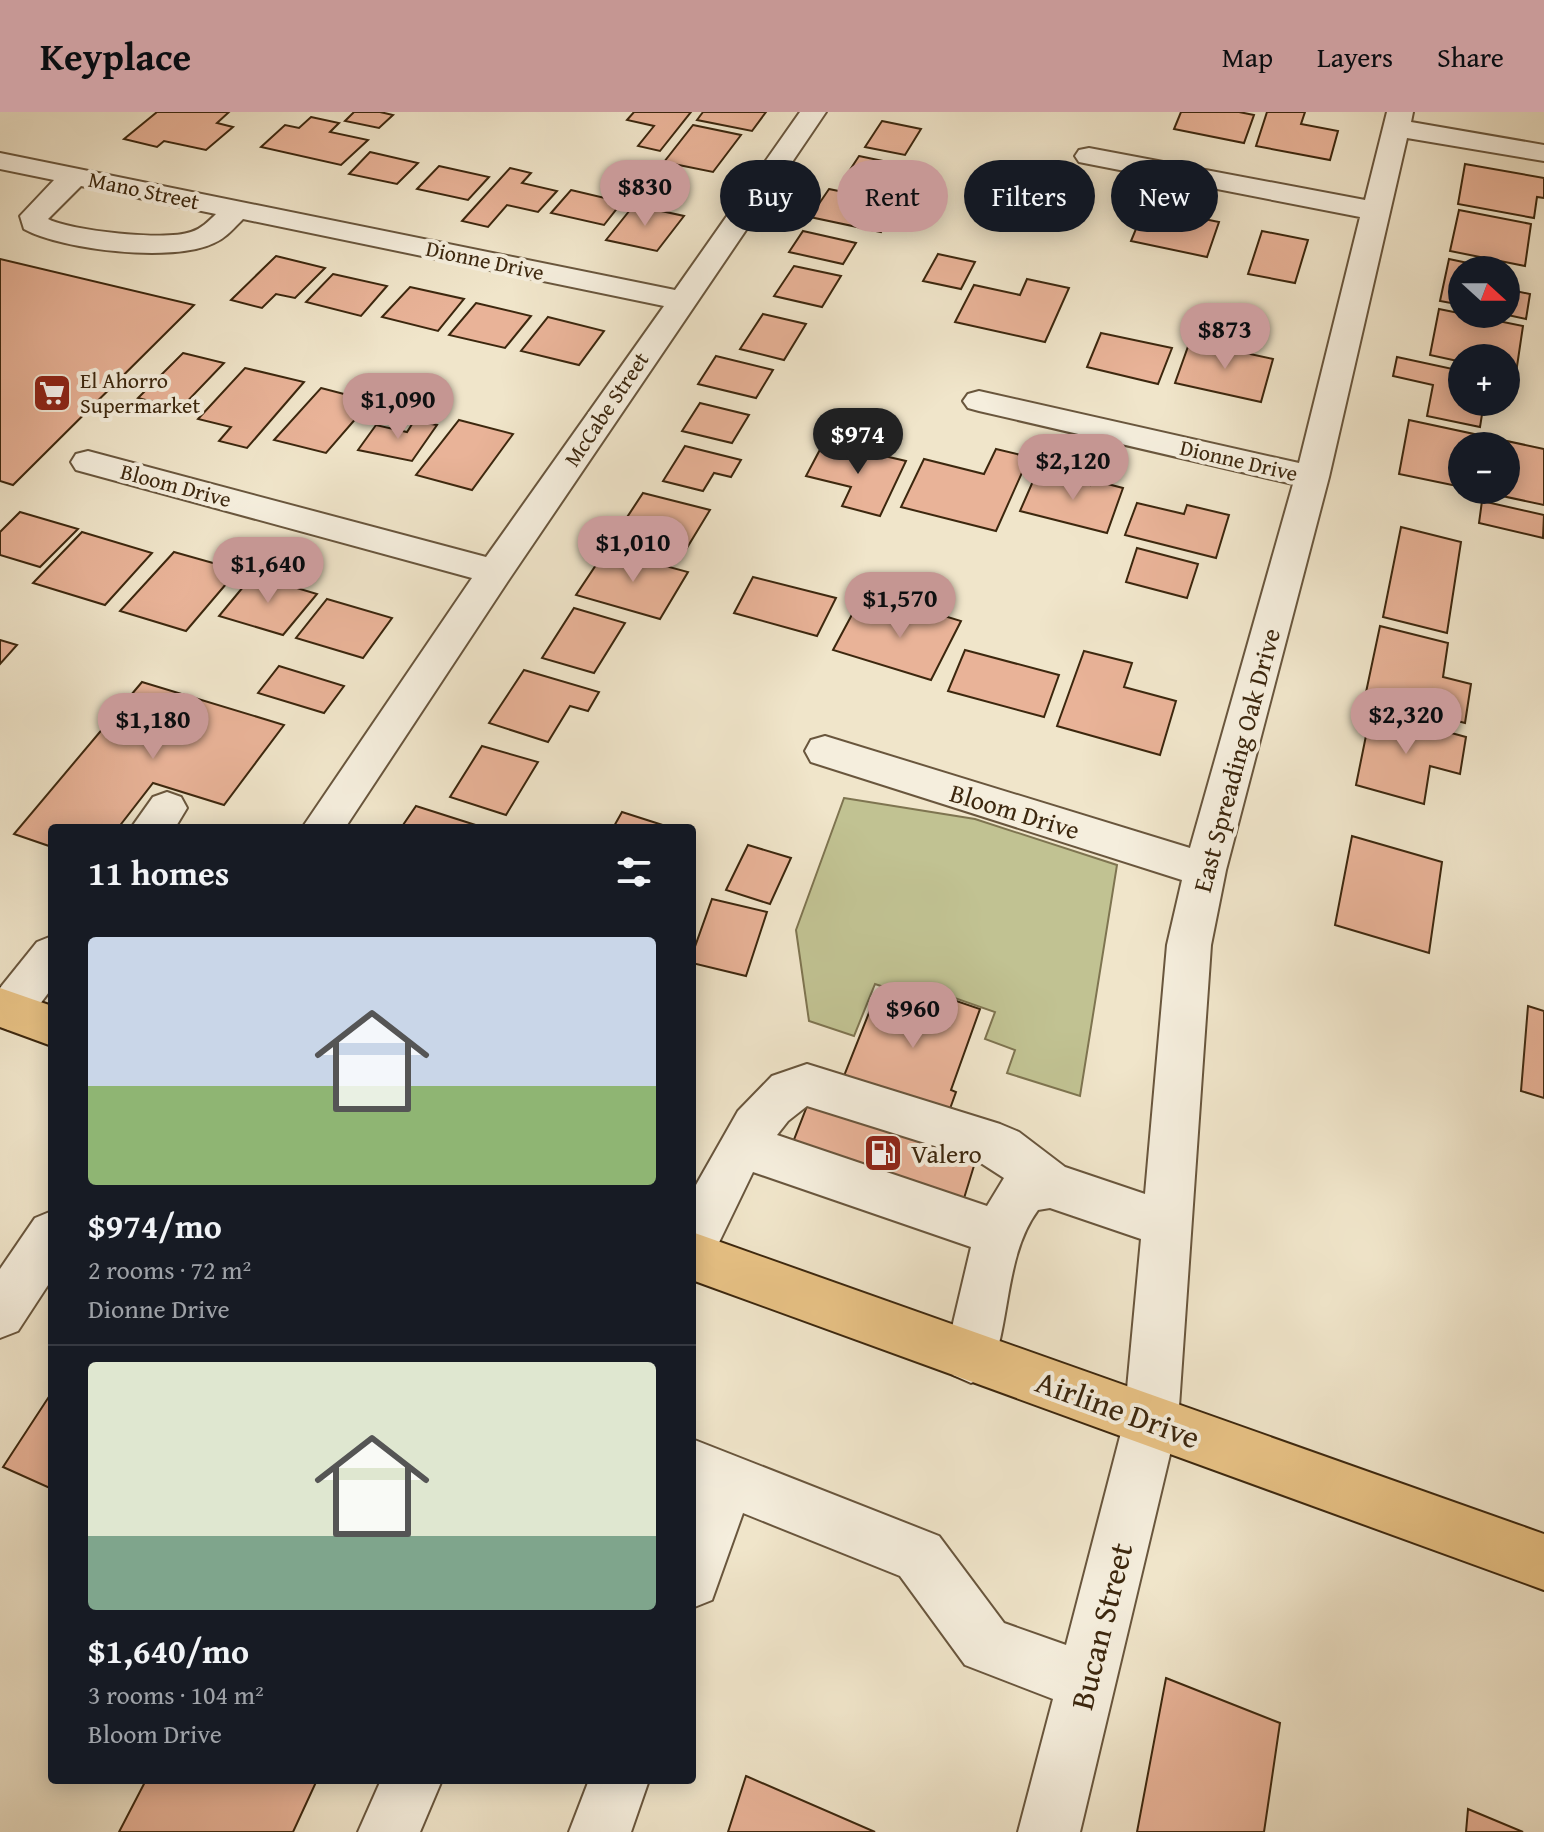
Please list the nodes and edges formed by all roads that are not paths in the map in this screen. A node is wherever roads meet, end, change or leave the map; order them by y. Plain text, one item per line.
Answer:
1 (813, 112) edge
2 (1399, 120) edge
3 (1544, 153) edge
4 (1089, 156) dead end
5 (0, 161) edge
6 (75, 176) junction
7 (237, 209) junction
8 (1375, 211) junction
9 (288, 220) joint
10 (681, 300) junction
11 (979, 401) dead end
12 (88, 462) dead end
13 (1312, 477) junction
14 (495, 572) junction
15 (825, 751) dead end
16 (326, 824) edge
17 (1205, 870) junction
18 (48, 960) edge
19 (4, 1009) edge
20 (48, 1025) edge
21 (743, 1146) junction
22 (1050, 1185) junction
23 (1168, 1225) junction
24 (1001, 1234) junction
25 (696, 1236) edge
26 (48, 1241) edge
27 (696, 1257) edge
28 (0, 1313) edge
29 (971, 1357) junction
30 (1151, 1421) junction
31 (710, 1473) edge
32 (696, 1556) edge
33 (1544, 1562) edge
34 (1087, 1682) junction
35 (410, 1784) edge
36 (618, 1784) edge
37 (389, 1832) edge
38 (600, 1832) edge
39 (1049, 1832) edge

1 - 10 street, McCabe Street
2 - 3 street
2 - 8 street, East Spreading Oak Drive
4 - 8 street
5 - 6 street, Mano Street
6 - 7 street, Mano Street
6 - 7 street
7 - 9 street, Mano Street
8 - 13 street, East Spreading Oak Drive
9 - 10 street, Dionne Drive
10 - 14 street, McCabe Street
11 - 13 street, Dionne Drive
12 - 14 street, Bloom Drive
13 - 17 street, East Spreading Oak Drive
14 - 16 street, McCabe Street
15 - 17 street, Bloom Drive
17 - 23 street, East Spreading Oak Drive
18 - 19 street
19 - 20 main road
21 - 22 street
21 - 24 street
21 - 25 street
22 - 23 street
22 - 24 street
23 - 30 street, East Spreading Oak Drive
24 - 29 street
26 - 28 street
27 - 29 main road, Airline Drive
29 - 30 main road, Airline Drive
30 - 33 main road, Airline Drive
30 - 34 street, Bucan Street
31 - 32 street
31 - 34 street
34 - 39 street, Bucan Street
35 - 37 street
36 - 38 street

